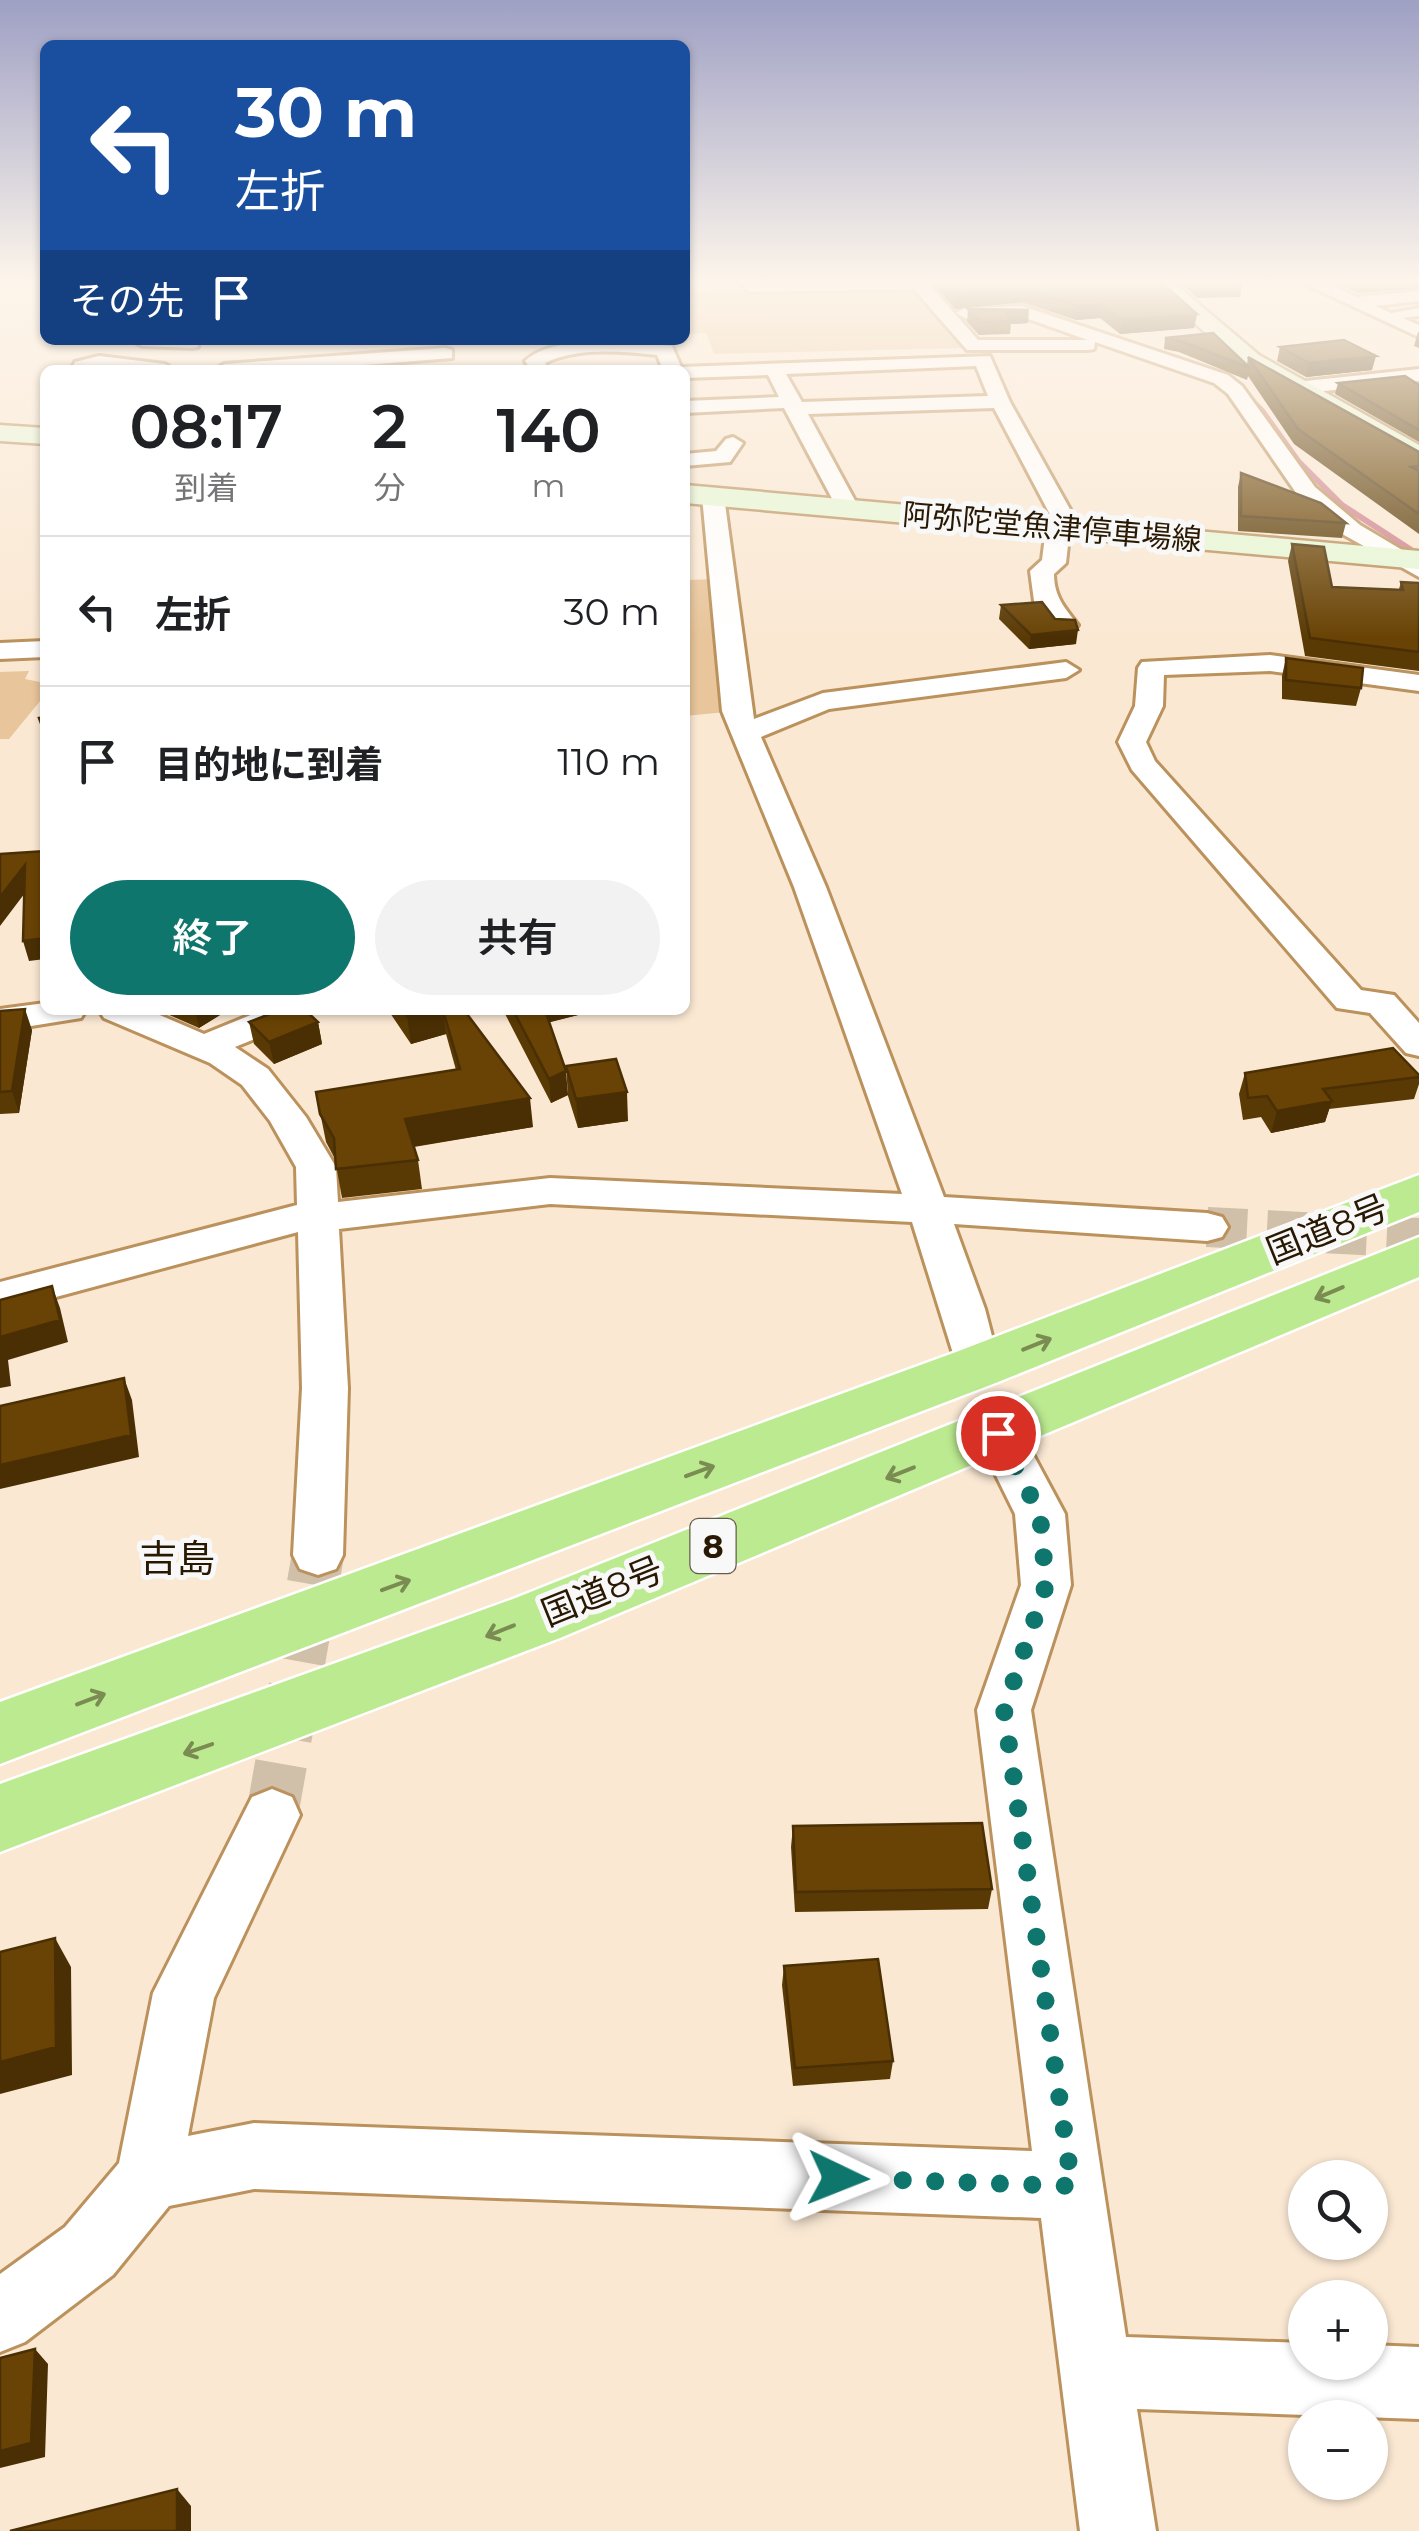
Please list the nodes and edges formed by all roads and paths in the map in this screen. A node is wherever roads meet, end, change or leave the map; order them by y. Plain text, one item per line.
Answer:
1 (791, 401) edge
2 (1243, 401) edge
3 (1321, 401) edge
4 (1000, 402) joint
5 (793, 405) junction
6 (690, 407) edge
7 (40, 436) edge
8 (5, 437) edge
9 (732, 443) dead end
10 (1415, 451) edge
11 (690, 460) edge
12 (699, 495) edge
13 (848, 508) junction
14 (1064, 528) junction
15 (1414, 563) edge
16 (1065, 625) edge
17 (40, 648) edge
18 (0, 651) edge
19 (1066, 670) dead end
20 (1419, 683) edge
21 (745, 733) junction
22 (1350, 1000) junction
23 (40, 1014) edge
24 (128, 1015) edge
25 (282, 1015) edge
26 (0, 1020) edge
27 (1419, 1046) edge
28 (203, 1047) junction
29 (1419, 1080) edge
30 (1419, 1192) edge
31 (928, 1209) junction
32 (316, 1214) junction
33 (1207, 1227) tunnel mouth
34 (1419, 1256) edge
35 (0, 1297) edge
36 (977, 1367) junction
37 (998, 1433) junction
38 (318, 1555) tunnel mouth
39 (0, 1733) edge
40 (272, 1816) tunnel mouth
41 (0, 1818) edge
42 (150, 2178) junction
43 (1072, 2186) junction
44 (0, 2317) edge
45 (1098, 2372) junction
46 (1419, 2384) edge
47 (1118, 2531) edge

1 - 5 street
2 - 15 street
3 - 10 main road
4 - 5 street
4 - 14 street
5 - 6 street
5 - 13 street
7 - 8 main road
9 - 11 street
12 - 13 main road, 阿弥陀堂魚津停車場線
12 - 21 street
13 - 14 main road, 阿弥陀堂魚津停車場線
14 - 15 main road, 阿弥陀堂魚津停車場線
14 - 16 street
17 - 18 street
19 - 21 street
20 - 22 street
21 - 31 street
22 - 27 street
22 - 29 street
23 - 26 street
24 - 28 street
25 - 28 street
28 - 32 street
36 -> 30 highway, 国道8号 / 8
31 - 32 street
31 - 33 street
31 - 36 street
32 - 35 street
32 - 38 street
34 -> 37 highway, 国道8号 / 8
39 -> 36 highway, 国道8号 / 8
37 -> 41 highway, 国道8号 / 8
37 - 43 street
40 - 42 street
42 - 43 street
42 - 44 street
43 - 45 street
45 - 46 street
45 - 47 street

